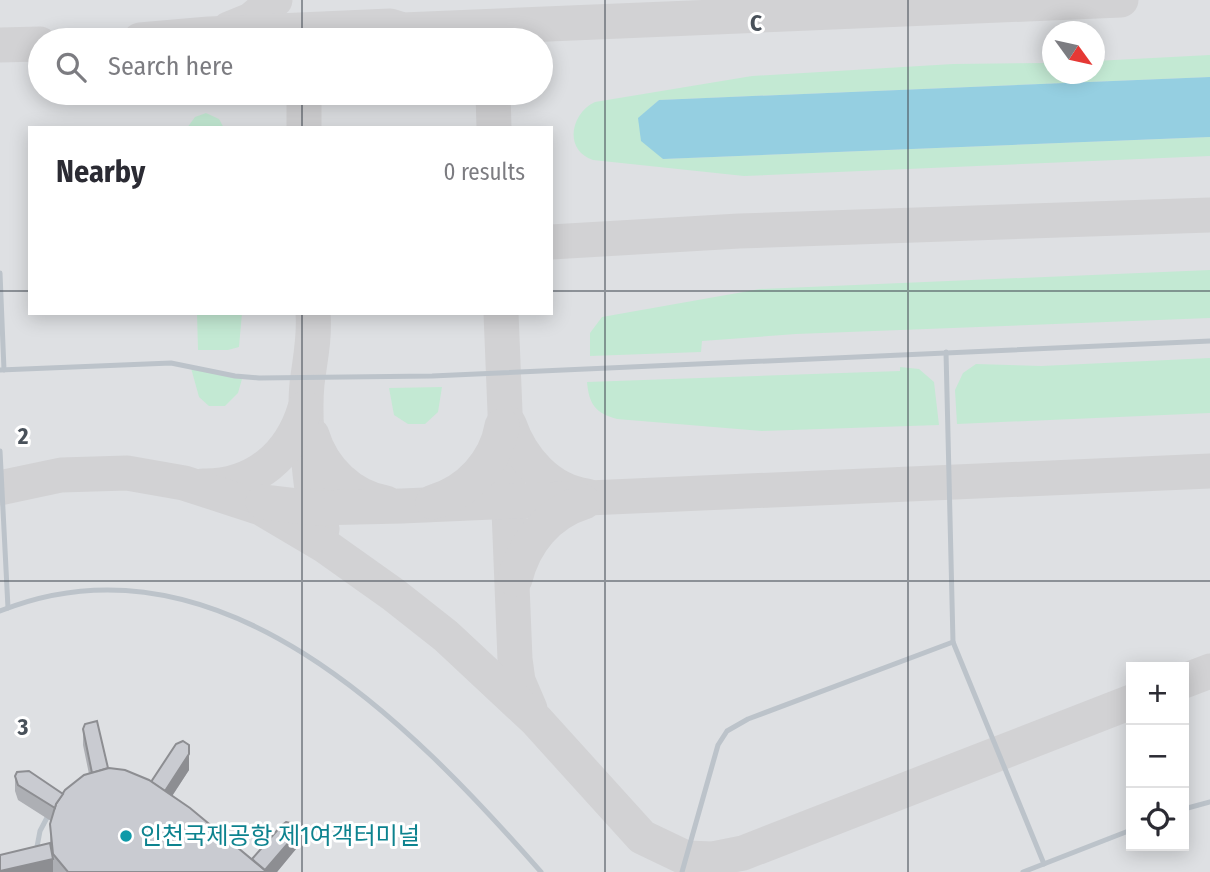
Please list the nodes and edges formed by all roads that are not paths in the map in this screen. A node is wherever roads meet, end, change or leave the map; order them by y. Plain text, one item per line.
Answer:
1 (0, 273) edge
2 (1210, 341) edge
3 (946, 352) junction
4 (2, 370) edge
5 (0, 451) edge
6 (8, 608) junction
7 (0, 611) edge
8 (953, 642) junction
9 (1210, 802) edge
10 (54, 807) edge
11 (1189, 808) edge
12 (1126, 832) edge
13 (38, 864) edge
14 (1044, 864) junction
15 (541, 872) edge
16 (682, 872) edge
17 (1023, 872) edge

1 - 4 lane
2 - 3 lane
3 - 4 lane
3 - 8 lane
5 - 6 lane
6 - 7 lane
6 - 15 lane
8 - 14 lane
8 - 16 lane
9 - 11 lane
10 - 13 lane
12 - 14 lane
14 - 17 lane

